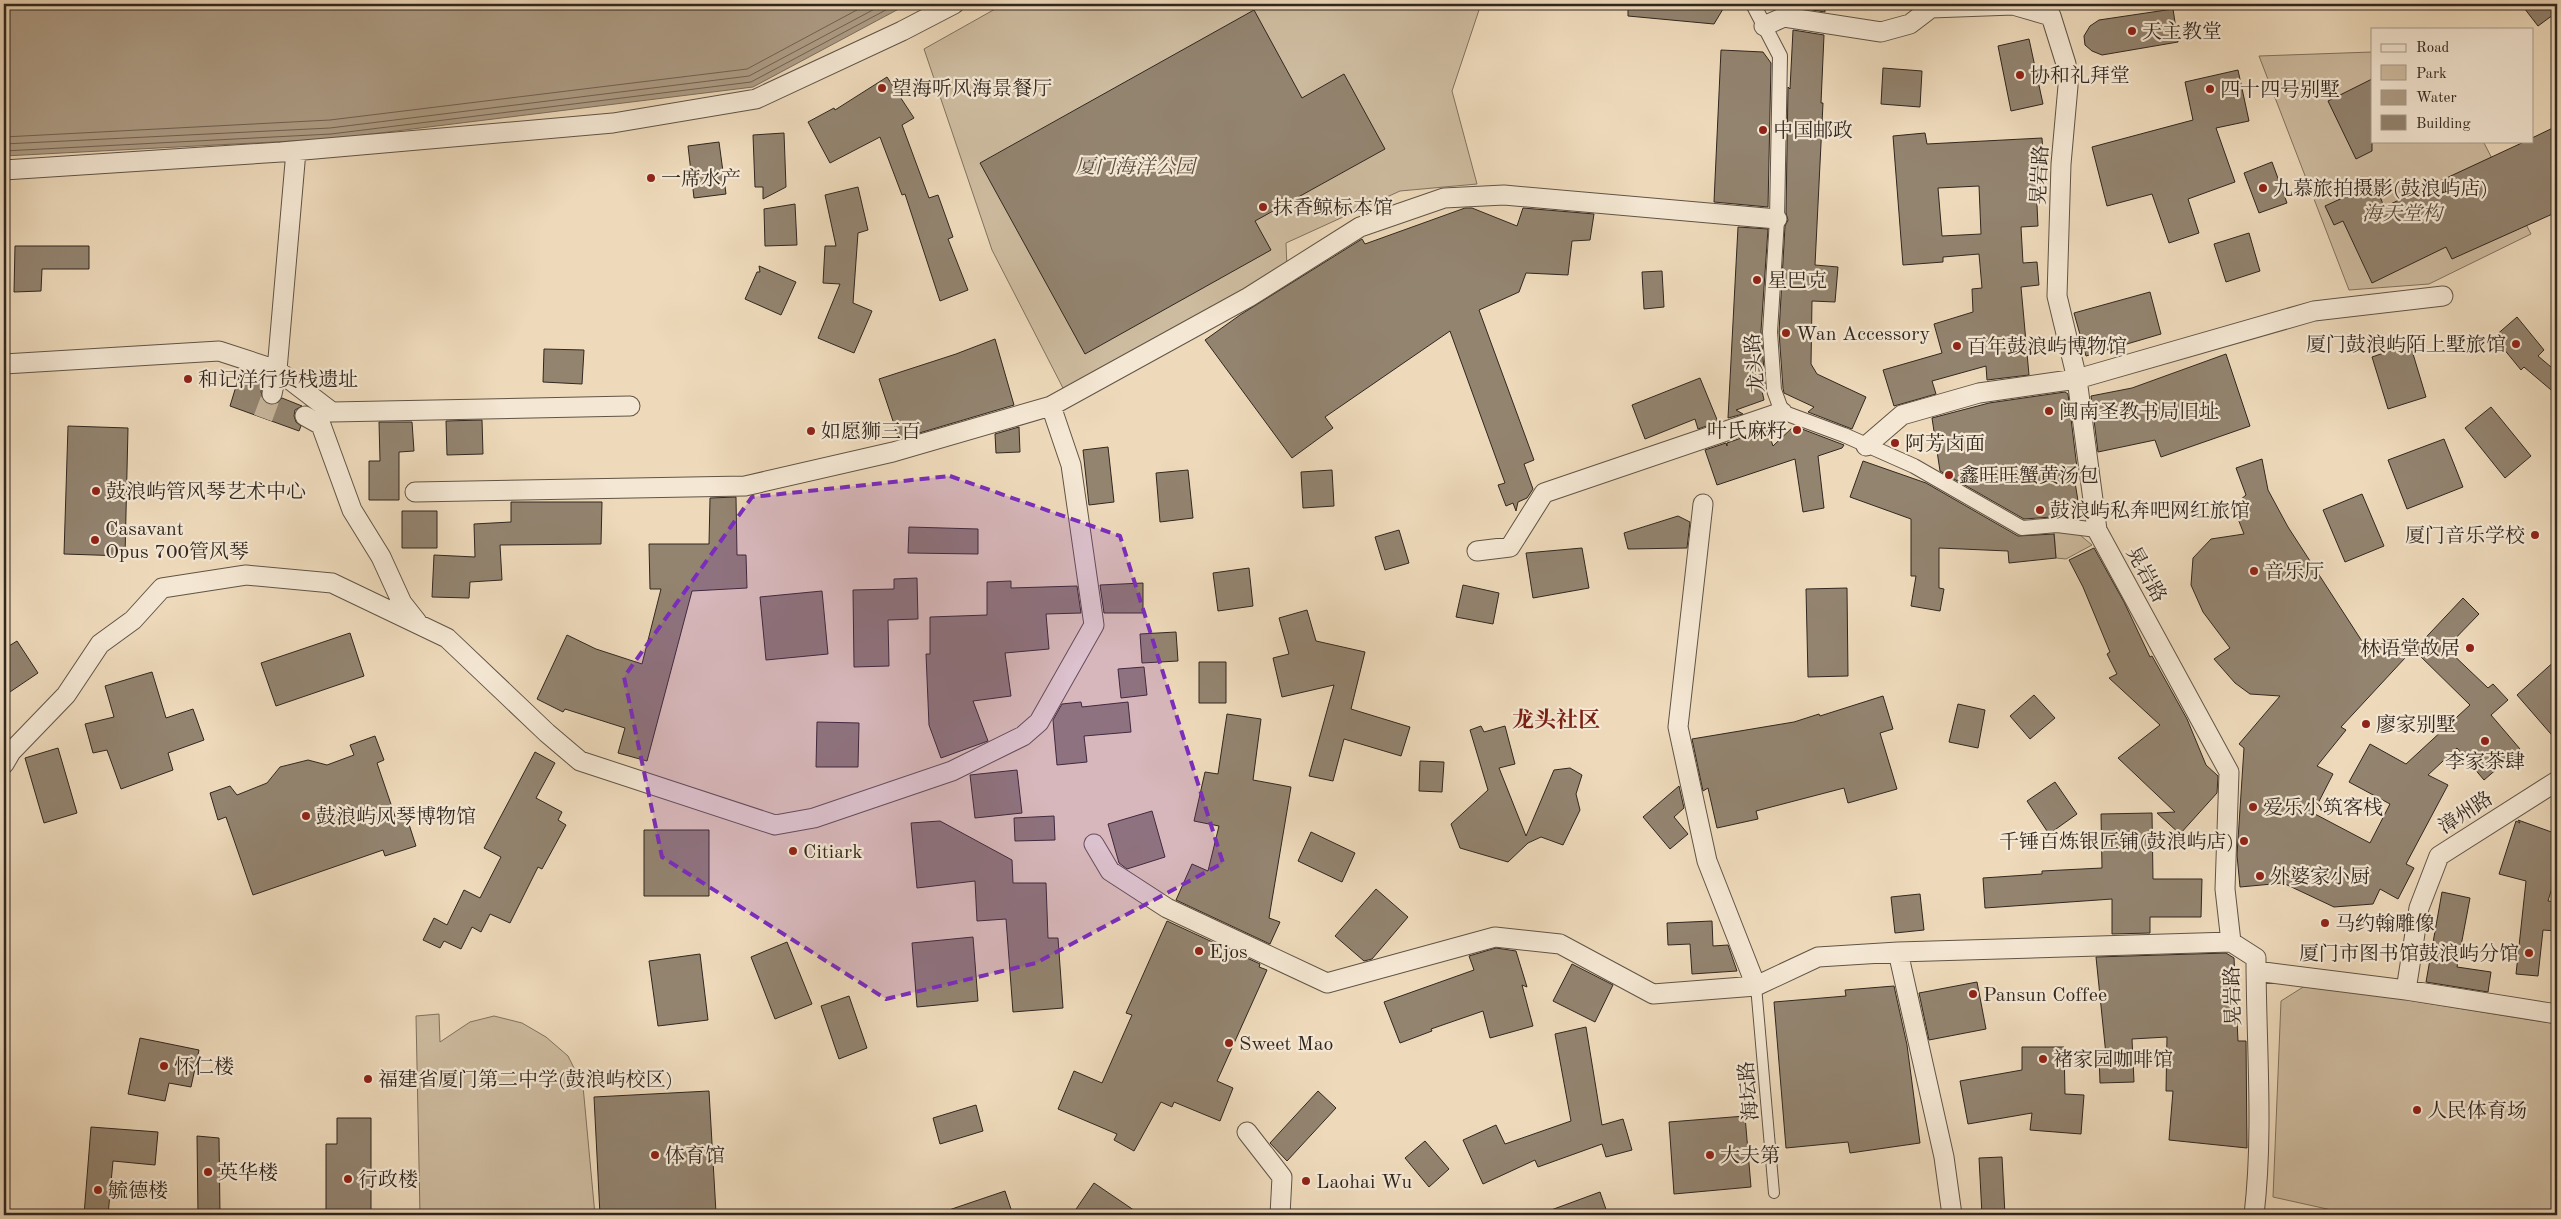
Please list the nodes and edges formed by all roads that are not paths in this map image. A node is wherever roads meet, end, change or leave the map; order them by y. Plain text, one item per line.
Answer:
1 (954, 4) edge
2 (1753, 4) edge
3 (1764, 26) junction
4 (296, 151) junction
5 (4, 170) edge
6 (1777, 219) junction
7 (2443, 296) dead end
8 (4, 364) edge
9 (277, 370) junction
10 (2077, 379) junction
11 (272, 394) tunnel mouth
12 (630, 406) dead end
13 (1051, 406) junction
14 (1782, 412) junction
15 (305, 416) dead end
16 (1866, 446) junction
17 (414, 492) dead end
18 (1703, 504) dead end
19 (2097, 530) junction
20 (1477, 551) dead end
21 (419, 625) junction
22 (4, 764) edge
23 (2557, 781) edge
24 (1094, 844) dead end
25 (2231, 942) junction
26 (1898, 952) junction
27 (2256, 971) junction
28 (1756, 986) junction
29 (2406, 990) junction
30 (2557, 1014) edge
31 (1247, 1132) dead end
32 (1774, 1193) dead end
33 (1280, 1215) edge
34 (1952, 1215) edge
35 (2254, 1215) edge

1 - 4 street
2 - 3 street, 龙头路
3 - 6 street, 龙头路
3 - 10 street, 晃岩路
4 - 5 street
4 - 9 street
6 - 13 street
6 - 14 street, 龙头路
7 - 10 street
8 - 9 street
9 - 11 street
9 - 12 street
10 - 16 street
10 - 19 street, 晃岩路
13 - 17 street
13 - 21 street
14 - 16 street, 龙头路
14 - 20 street
15 - 21 street
16 - 19 street, 龙头路
18 - 28 street
19 - 25 street, 晃岩路
21 - 22 street
23 - 29 street, 漳州路
24 - 28 street
25 - 26 street
25 - 27 street, 晃岩路
26 - 28 street
26 - 34 street
27 - 29 street
27 - 35 street, 晃岩路
28 - 32 lane, 海坛路
29 - 30 street
31 - 33 street

